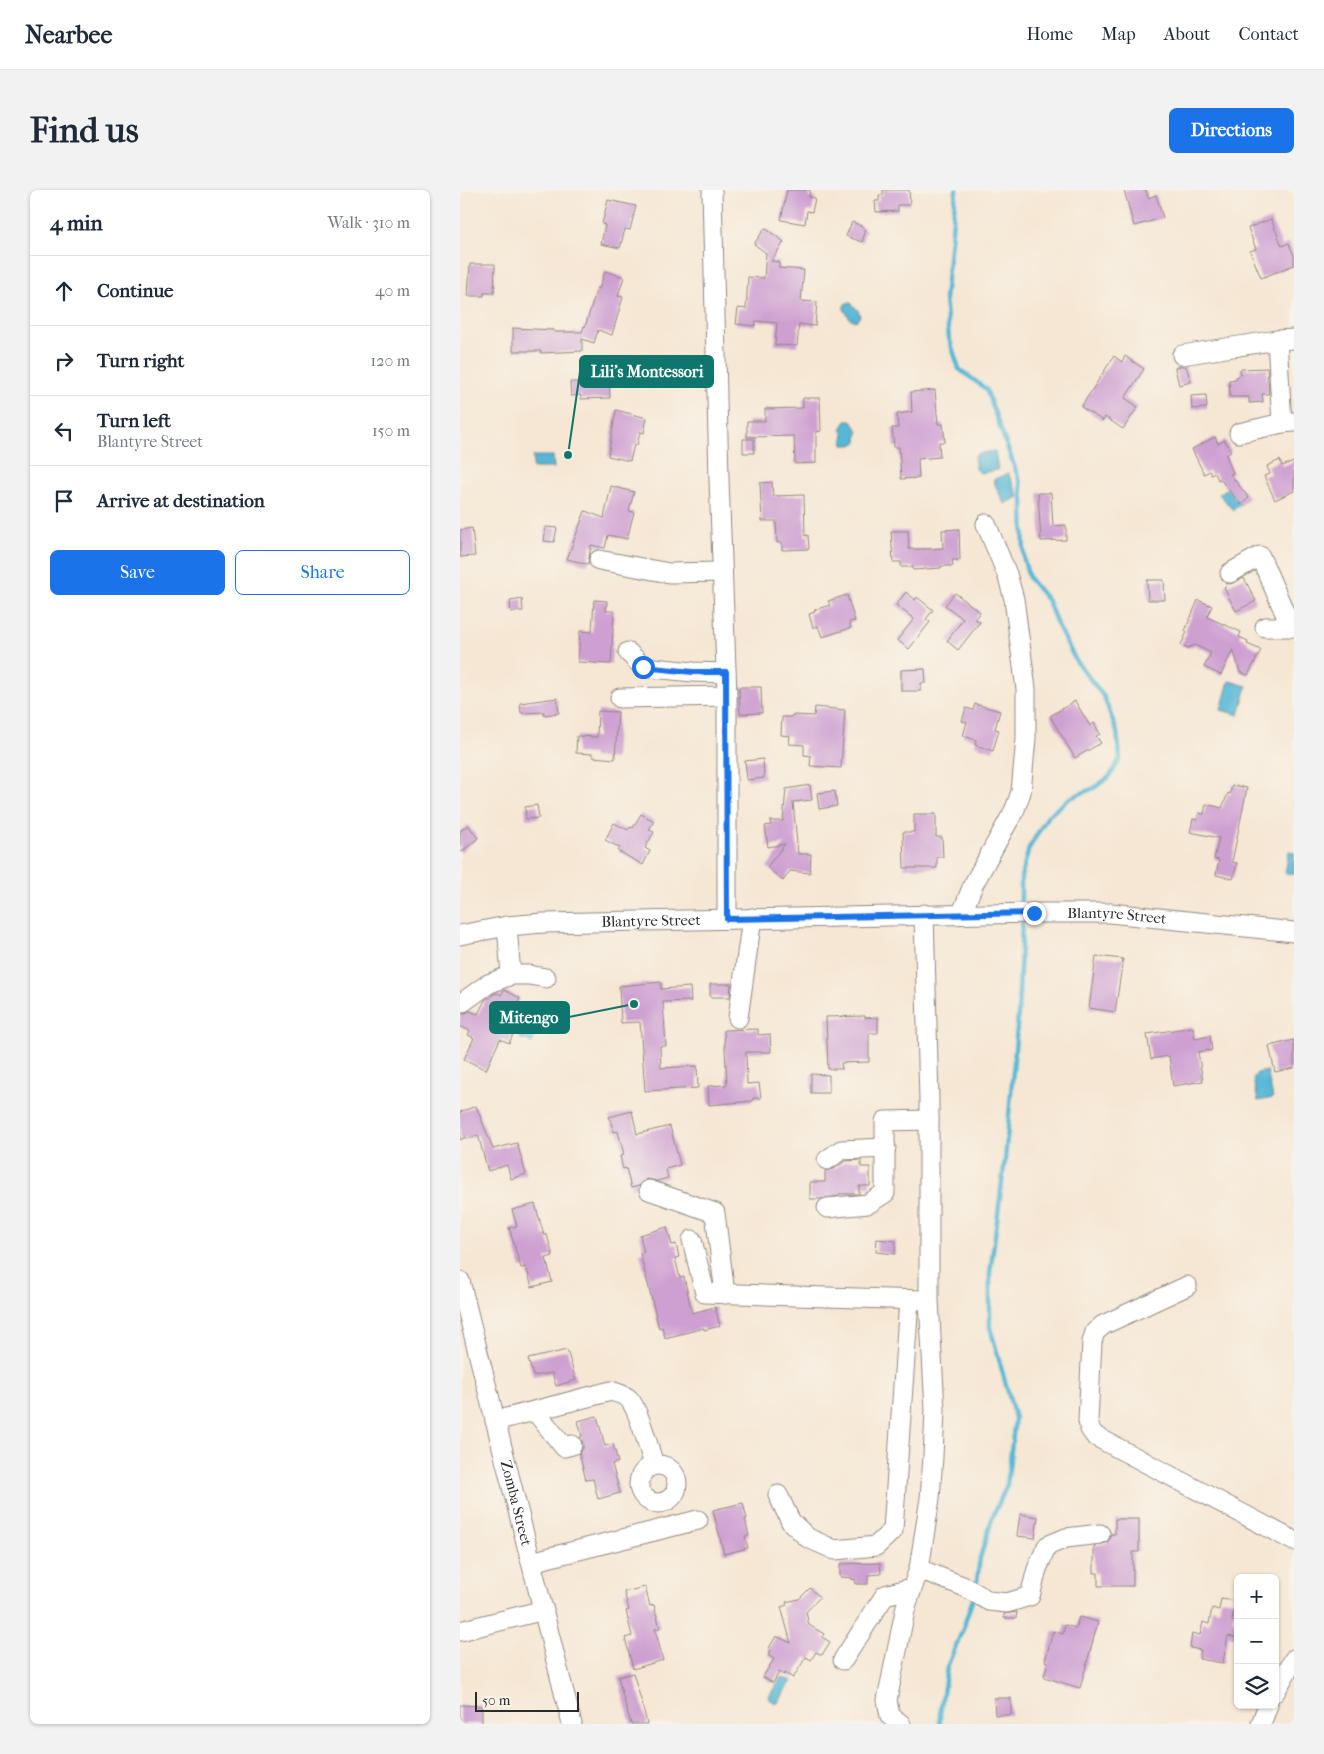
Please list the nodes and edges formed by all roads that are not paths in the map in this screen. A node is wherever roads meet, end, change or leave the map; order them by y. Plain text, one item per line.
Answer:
1 (712, 190) edge
2 (1285, 339) edge
3 (1182, 355) dead end
4 (1288, 423) edge
5 (1239, 433) dead end
6 (986, 524) dead end
7 (599, 560) dead end
8 (722, 572) junction
9 (1230, 573) dead end
10 (1266, 627) dead end
11 (1293, 627) edge
12 (628, 652) dead end
13 (726, 672) junction
14 (726, 696) junction
15 (620, 698) dead end
16 (962, 913) junction
17 (924, 914) junction
18 (752, 918) junction
19 (727, 919) junction
20 (507, 926) junction
21 (1294, 932) edge
22 (460, 935) edge
23 (511, 974) junction
24 (546, 978) dead end
25 (463, 1002) dead end
26 (738, 1018) dead end
27 (929, 1120) junction
28 (886, 1148) junction
29 (827, 1160) dead end
30 (649, 1190) dead end
31 (827, 1208) dead end
32 (692, 1240) dead end
33 (1187, 1286) dead end
34 (461, 1289) edge
35 (728, 1294) junction
36 (909, 1300) junction
37 (929, 1300) junction
38 (535, 1411) junction
39 (495, 1421) junction
40 (572, 1445) dead end
41 (654, 1465) dead end
42 (778, 1495) dead end
43 (698, 1520) dead end
44 (1100, 1534) dead end
45 (1294, 1541) edge
46 (531, 1562) junction
47 (919, 1569) junction
48 (912, 1588) junction
49 (544, 1610) junction
50 (460, 1631) edge
51 (843, 1660) dead end
52 (1291, 1669) edge
53 (1279, 1687) edge
54 (1268, 1709) edge
55 (572, 1724) edge
56 (901, 1724) edge
57 (1261, 1724) edge

1 - 8 street
2 - 3 street
2 - 4 street
4 - 5 street
6 - 16 street
7 - 8 street
8 - 13 street
9 - 11 street
10 - 11 street
12 - 13 street
13 - 14 street
14 - 15 street
14 - 19 street
16 - 17 street, Blantyre Street
16 - 21 street, Blantyre Street
17 - 18 street, Blantyre Street
17 - 27 street
18 - 19 street, Blantyre Street
18 - 26 street
19 - 20 street, Blantyre Street
20 - 22 street, Blantyre Street
20 - 23 street
23 - 24 street
23 - 25 street
27 - 28 street
27 - 37 street
28 - 29 street
28 - 31 street
30 - 35 street
32 - 35 street
33 - 45 street
34 - 39 street, Zomba Street
35 - 36 street
36 - 37 street
36 - 42 street
37 - 47 street
38 - 39 street
38 - 40 street
38 - 41 street
39 - 46 street, Zomba Street
43 - 46 street
44 - 47 street
46 - 49 street, Zomba Street
47 - 48 street
48 - 51 street
48 - 56 street
49 - 50 street
49 - 55 street, Zomba Street
52 - 53 street
54 - 57 street

